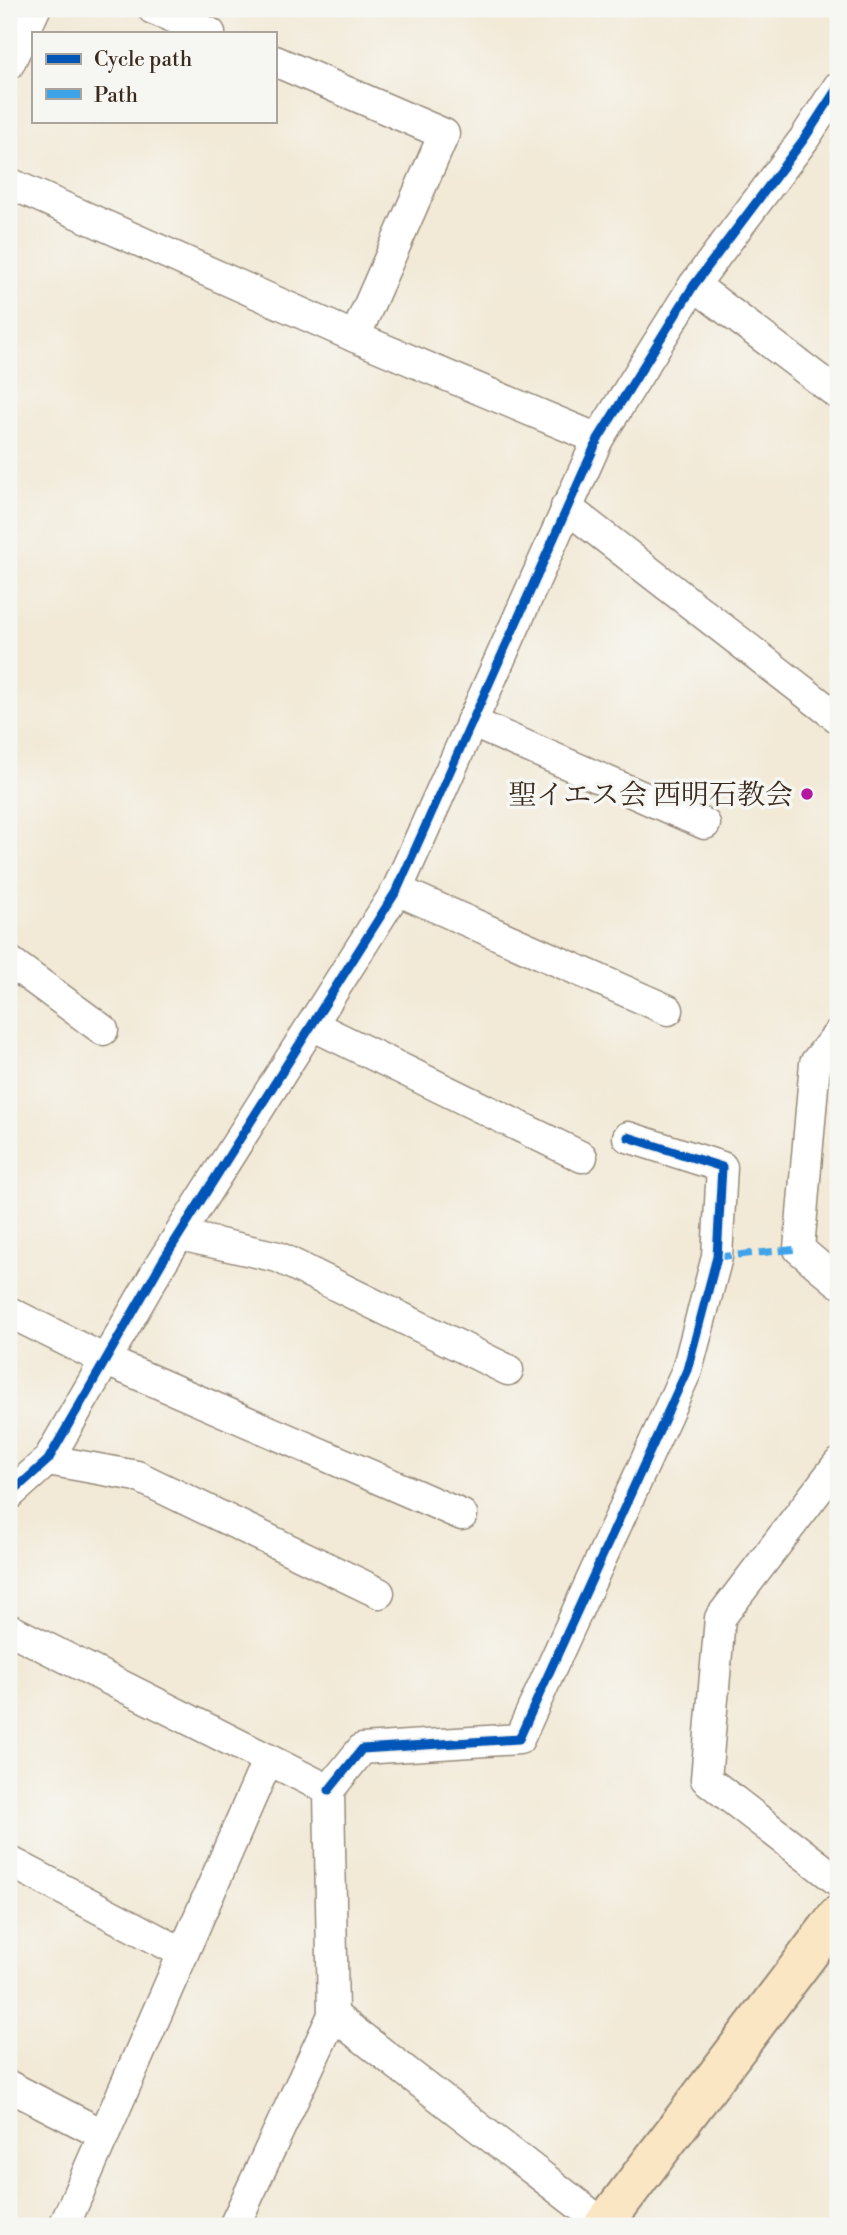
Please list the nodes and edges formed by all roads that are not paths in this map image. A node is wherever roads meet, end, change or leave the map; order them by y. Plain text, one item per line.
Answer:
1 (35, 9) edge
2 (153, 9) edge
3 (208, 32) edge
4 (276, 61) edge
5 (9, 64) edge
6 (838, 87) edge
7 (9, 183) edge
8 (694, 285) junction
9 (355, 337) junction
10 (838, 394) edge
11 (598, 439) junction
12 (566, 507) junction
13 (838, 718) edge
14 (471, 722) junction
15 (705, 824) dead end
16 (397, 890) junction
17 (9, 961) edge
18 (668, 1010) dead end
19 (312, 1025) junction
20 (103, 1030) dead end
21 (838, 1034) edge
22 (628, 1137) dead end
23 (582, 1157) dead end
24 (180, 1235) junction
25 (838, 1282) edge
26 (9, 1312) edge
27 (105, 1360) junction
28 (508, 1370) dead end
29 (48, 1460) junction
30 (838, 1464) edge
31 (9, 1495) edge
32 (462, 1515) dead end
33 (379, 1592) dead end
34 (9, 1629) edge
35 (268, 1759) junction
36 (329, 1790) junction
37 (9, 1861) edge
38 (838, 1881) edge
39 (838, 1914) edge
40 (183, 1953) junction
41 (333, 2015) junction
42 (9, 2086) edge
43 (104, 2135) junction
44 (64, 2226) edge
45 (234, 2226) edge
46 (604, 2226) edge

1 - 5 street
2 - 3 street
4 - 9 street
6 - 8 street
7 - 9 street
8 - 10 street
8 - 11 street
9 - 11 street
11 - 12 street
12 - 13 street
12 - 14 street
14 - 15 street
14 - 16 street
16 - 18 street
16 - 19 street
17 - 20 street
19 - 23 street
19 - 24 street
21 - 25 street
22 - 36 street
24 - 27 street
24 - 28 street
26 - 27 street
27 - 29 street
27 - 32 street
29 - 31 street
29 - 33 street
30 - 38 street
34 - 35 street
35 - 36 street
35 - 40 street
36 - 41 street
37 - 40 street
39 - 46 street
40 - 43 street
41 - 45 street
41 - 46 street
42 - 43 street
43 - 44 street

